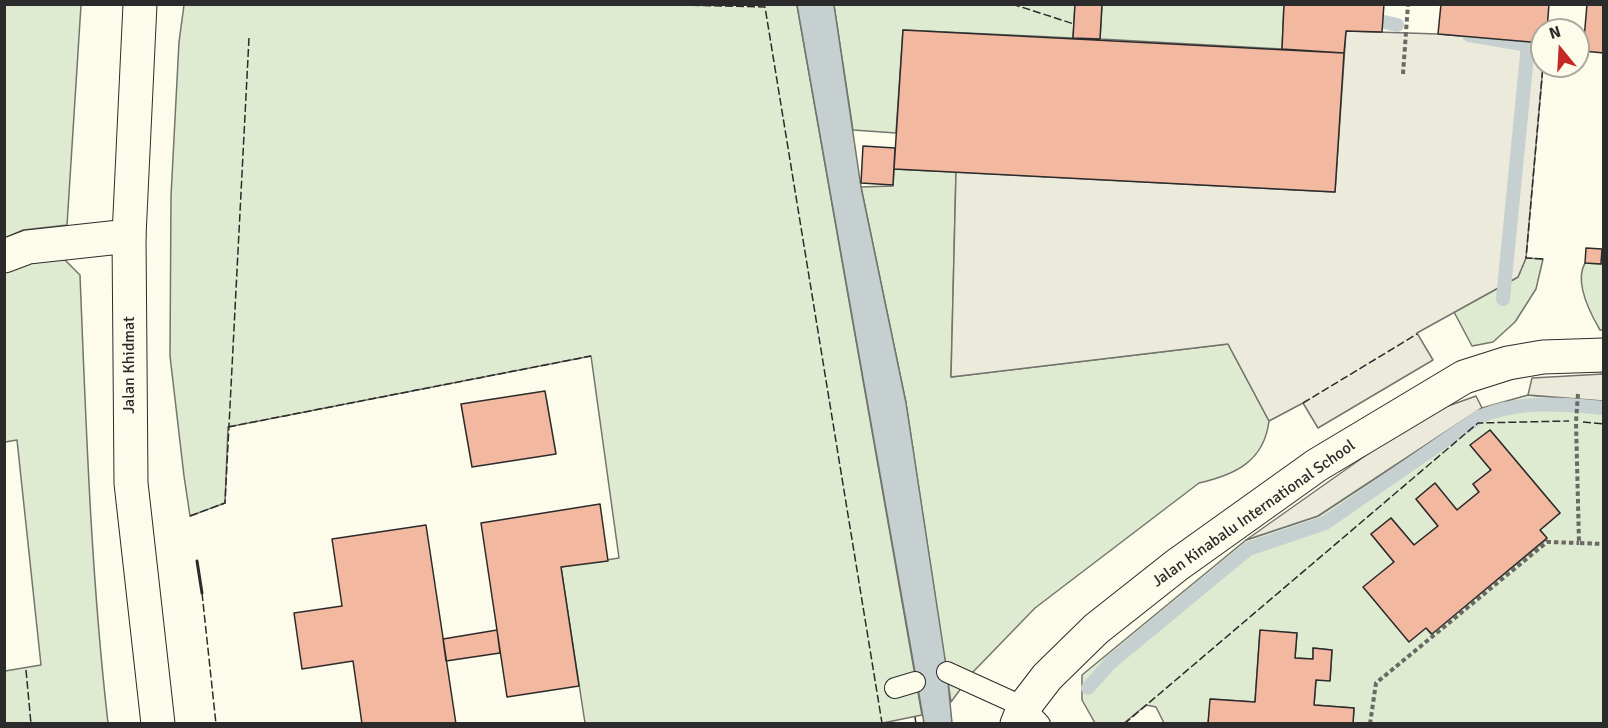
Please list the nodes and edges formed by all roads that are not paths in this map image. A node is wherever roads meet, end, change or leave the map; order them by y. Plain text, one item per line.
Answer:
1 (140, 4) edge
2 (129, 236) junction
3 (4, 256) edge
4 (1604, 355) edge
5 (947, 672) dead end
6 (915, 682) dead end
7 (895, 688) dead end
8 (1027, 718) edge
9 (158, 723) edge

1 - 2 street, Jalan Khidmat
2 - 3 street
2 - 9 street, Jalan Khidmat
4 - 8 street, Jalan Kinabalu International School
5 - 8 lane
6 - 7 lane

